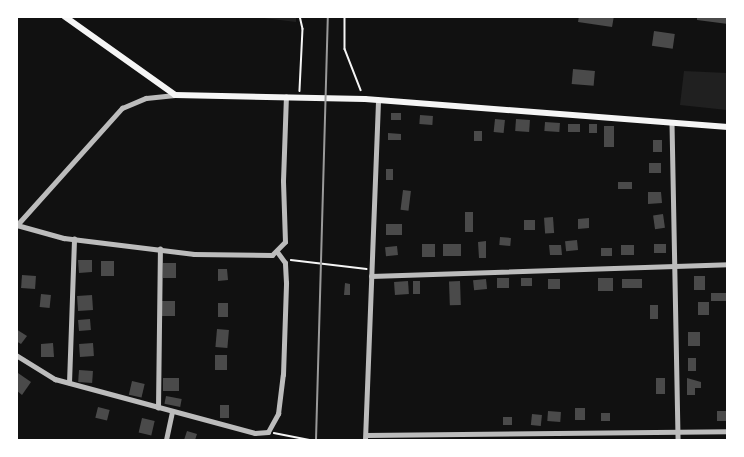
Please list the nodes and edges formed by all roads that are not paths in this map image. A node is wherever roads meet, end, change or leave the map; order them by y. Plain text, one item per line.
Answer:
1 (64, 16) edge
2 (176, 95) junction
3 (286, 97) junction
4 (378, 100) junction
5 (672, 123) junction
6 (728, 127) edge
7 (17, 225) edge
8 (74, 239) junction
9 (160, 249) junction
10 (280, 254) junction
11 (728, 264) edge
12 (675, 265) junction
13 (371, 276) junction
14 (16, 355) edge
15 (69, 383) junction
16 (158, 408) junction
17 (172, 412) junction
18 (728, 431) edge
19 (268, 432) junction
20 (678, 432) junction
21 (597, 433) junction
22 (365, 438) edge
23 (166, 441) edge
24 (267, 441) edge
25 (597, 441) edge
26 (678, 441) edge

1 - 2 main road
2 - 3 main road
2 - 7 street
3 - 4 main road
3 - 10 street
4 - 5 main road
4 - 13 street
5 - 6 main road
5 - 12 street
7 - 8 street
8 - 9 street
8 - 15 street
9 - 10 street
9 - 16 street
10 - 19 street
11 - 12 street
12 - 13 street
12 - 20 street
13 - 22 street
14 - 15 street
15 - 16 street
16 - 17 street
17 - 19 street
17 - 23 street
18 - 20 street
19 - 24 street
20 - 21 street
20 - 26 street
21 - 22 street
21 - 25 street

